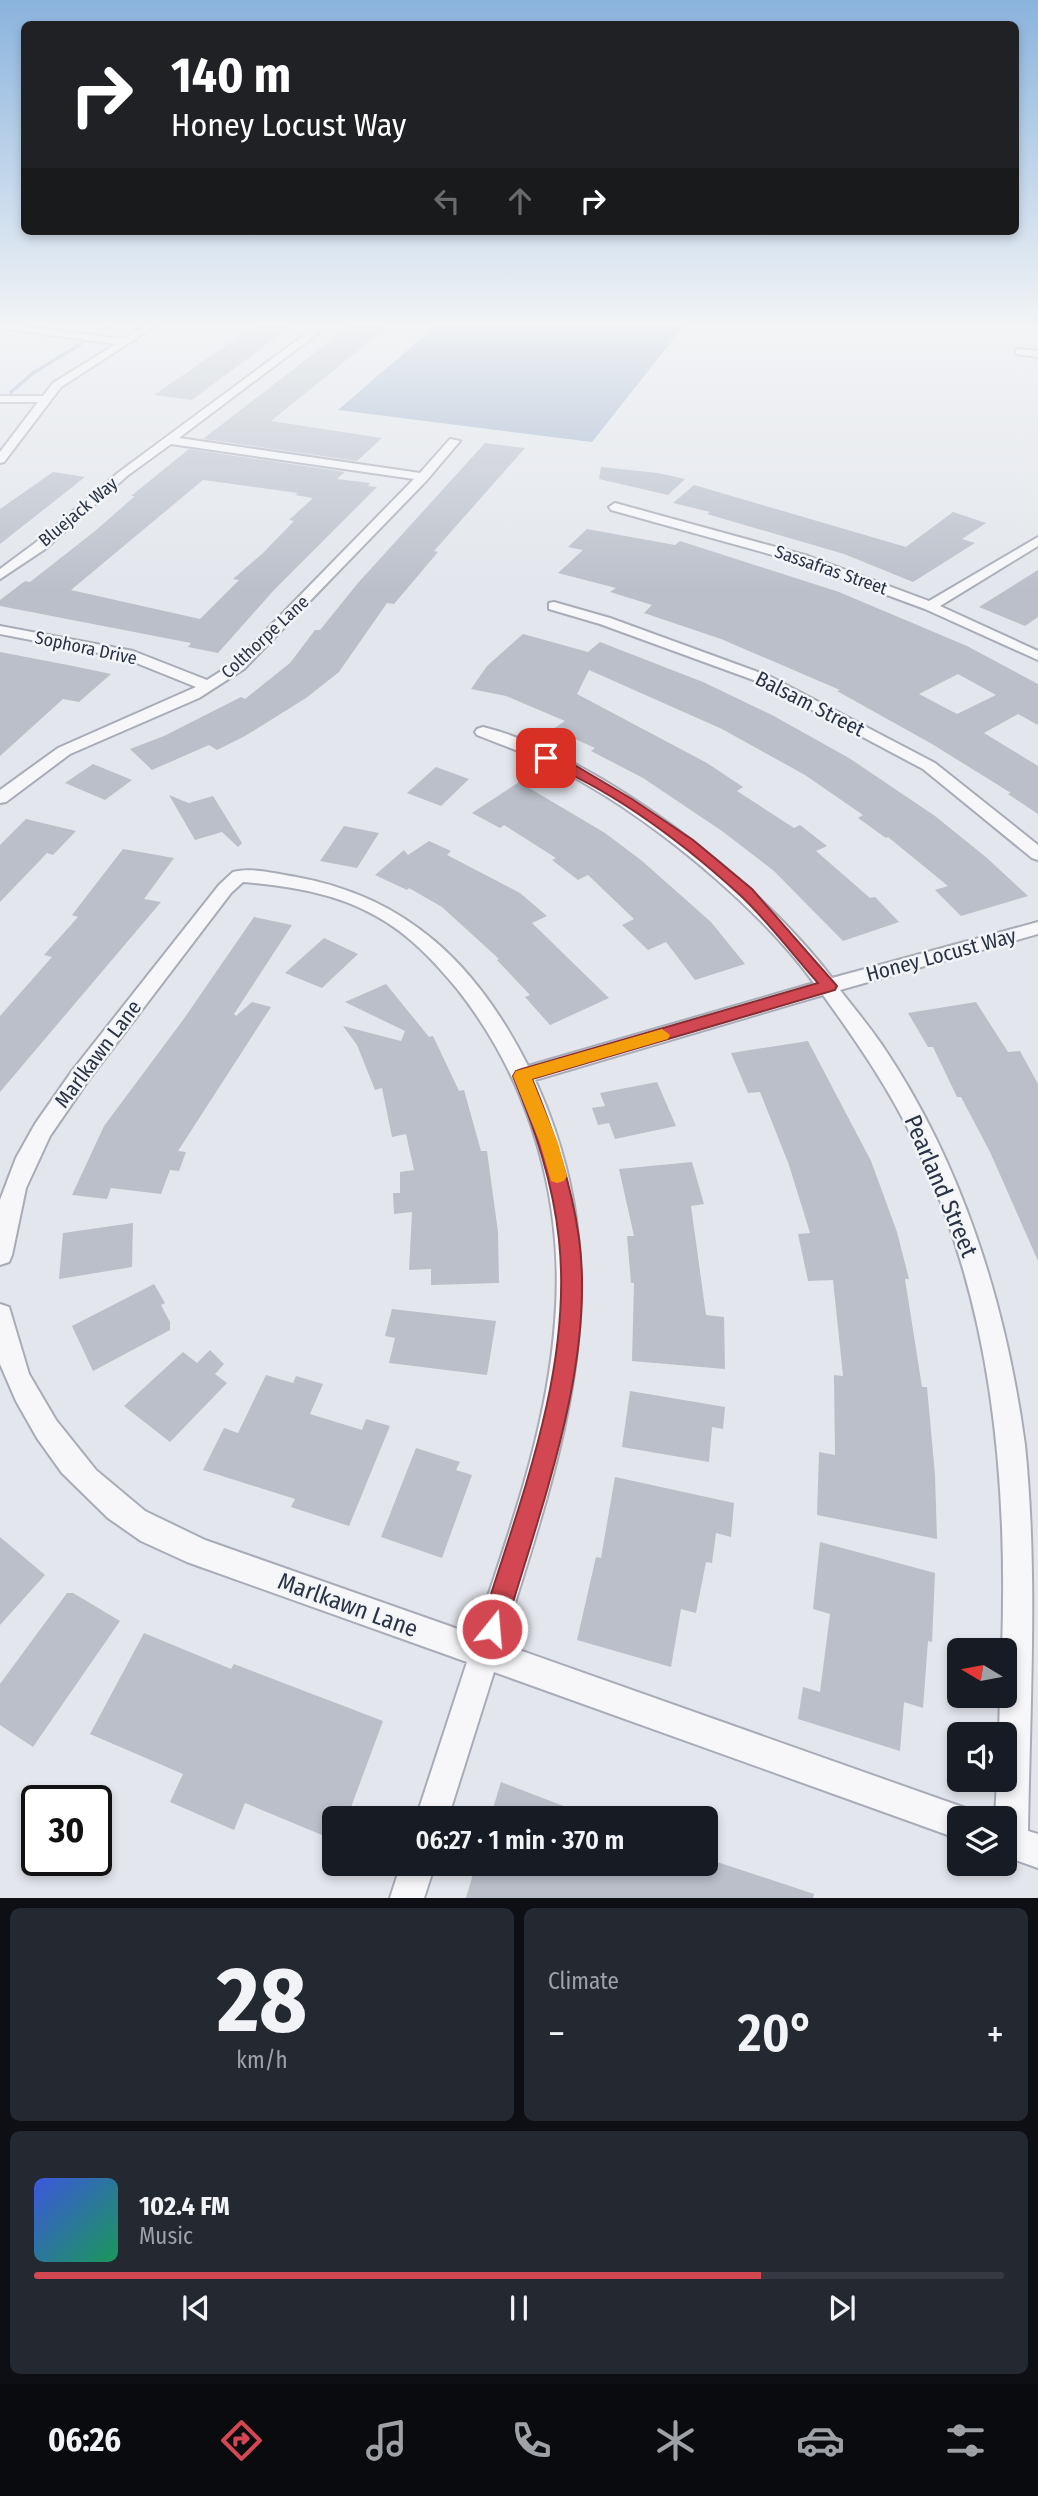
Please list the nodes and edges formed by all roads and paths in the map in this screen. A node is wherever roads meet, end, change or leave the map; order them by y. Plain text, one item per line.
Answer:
1 (35, 413) edge
2 (205, 413) edge
3 (168, 440) junction
4 (454, 441) dead end
5 (0, 460) edge
6 (423, 477) junction
7 (615, 507) dead end
8 (1038, 541) edge
9 (0, 575) edge
10 (554, 606) dead end
11 (930, 606) junction
12 (0, 630) edge
13 (1038, 656) edge
14 (210, 687) junction
15 (483, 732) dead end
16 (3, 792) edge
17 (1038, 854) edge
18 (1038, 928) edge
19 (829, 986) junction
20 (522, 1076) junction
21 (0, 1255) edge
22 (0, 1315) edge
23 (485, 1654) junction
24 (436, 1806) edge
25 (947, 1818) edge
26 (1018, 1844) edge
27 (414, 1876) edge
28 (407, 1898) edge

1 - 5 street
2 - 3 street, Bluejack Way
3 - 6 street
3 - 9 street, Bluejack Way
4 - 6 street, Colthorpe Lane
6 - 14 street, Colthorpe Lane
7 - 11 street, Sassafras Street
8 - 11 street
10 - 17 street, Balsam Street
11 - 13 street, Sassafras Street
12 - 14 street, Sophora Drive
14 - 16 street, Colthorpe Lane
15 - 19 street, Pearland Street
18 - 19 street, Honey Locust Way
19 - 20 street, Honey Locust Way
19 - 26 street, Pearland Street
20 - 21 street, Marlkawn Lane
20 - 23 street
22 - 23 street, Marlkawn Lane
23 - 24 street
23 - 25 street, Marlkawn Lane
27 - 28 street

